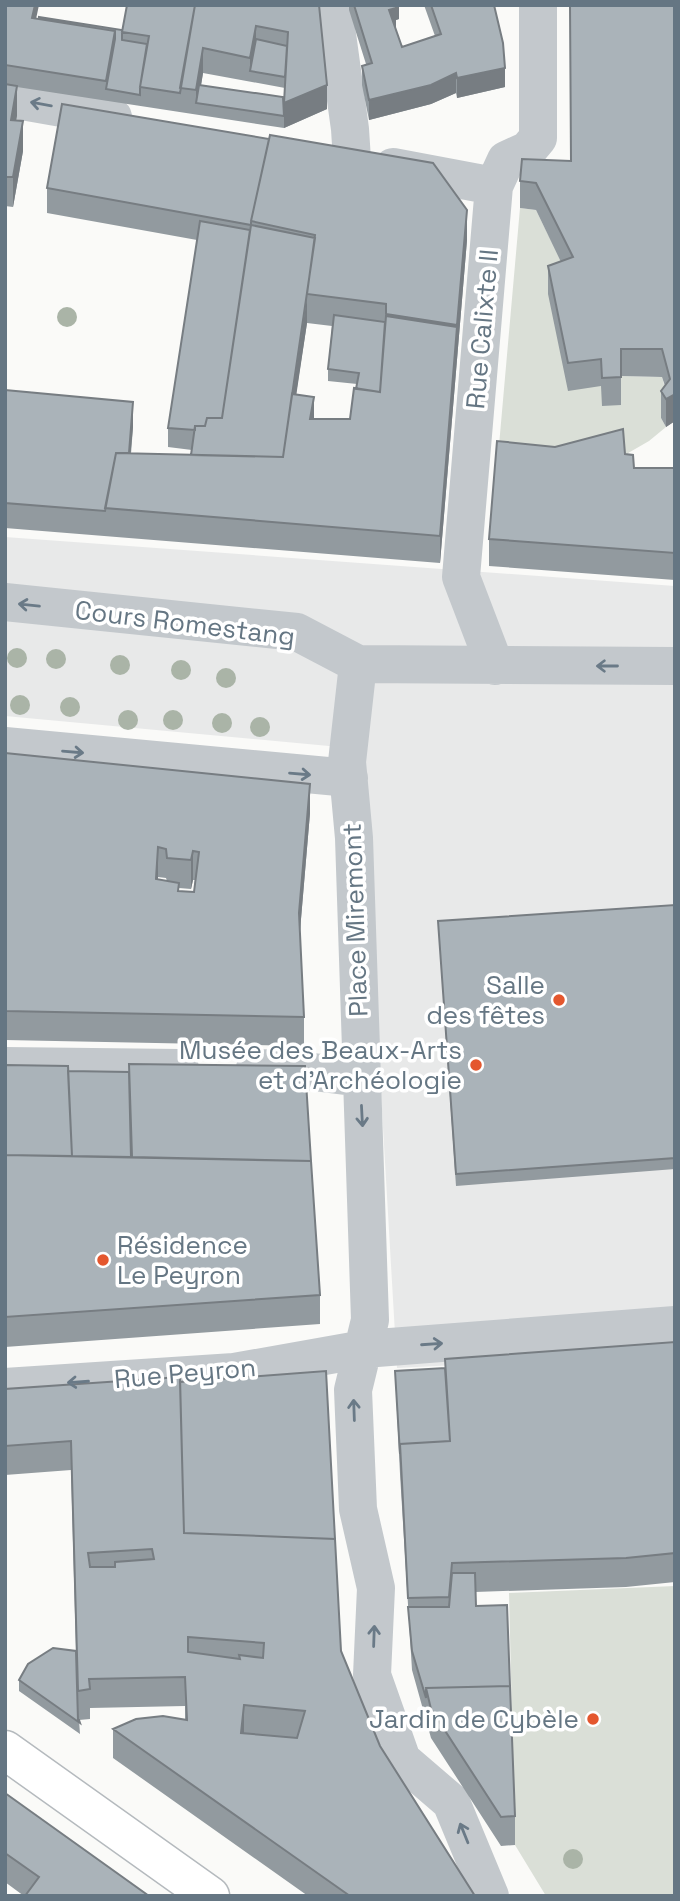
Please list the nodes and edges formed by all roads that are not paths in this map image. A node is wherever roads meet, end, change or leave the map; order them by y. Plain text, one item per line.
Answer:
1 (333, 5) edge
2 (538, 5) edge
3 (5, 98) edge
4 (152, 124) edge
5 (312, 153) edge
6 (352, 160) junction
7 (494, 186) junction
8 (5, 602) edge
9 (358, 664) junction
10 (495, 666) junction
11 (675, 666) edge
12 (5, 746) edge
13 (349, 778) junction
14 (5, 1066) edge
15 (360, 1078) junction
16 (675, 1325) edge
17 (364, 1349) junction
18 (5, 1387) edge
19 (5, 1750) edge
20 (210, 1896) edge
21 (490, 1896) edge

1 - 6 street
2 - 7 street, Rue Calixte II
4 -> 3 street
5 - 6 street
6 - 7 street
7 - 10 street, Rue Calixte II
9 -> 8 street, Cours Romestang
9 - 10 street
9 - 13 street, Place Miremont
11 -> 10 street
12 -> 13 street
13 - 15 street, Place Miremont
14 - 15 street
15 -> 17 street, Place Miremont
17 -> 16 street
17 -> 18 street, Rue Peyron
21 -> 17 street, Place Miremont
19 - 20 main road

